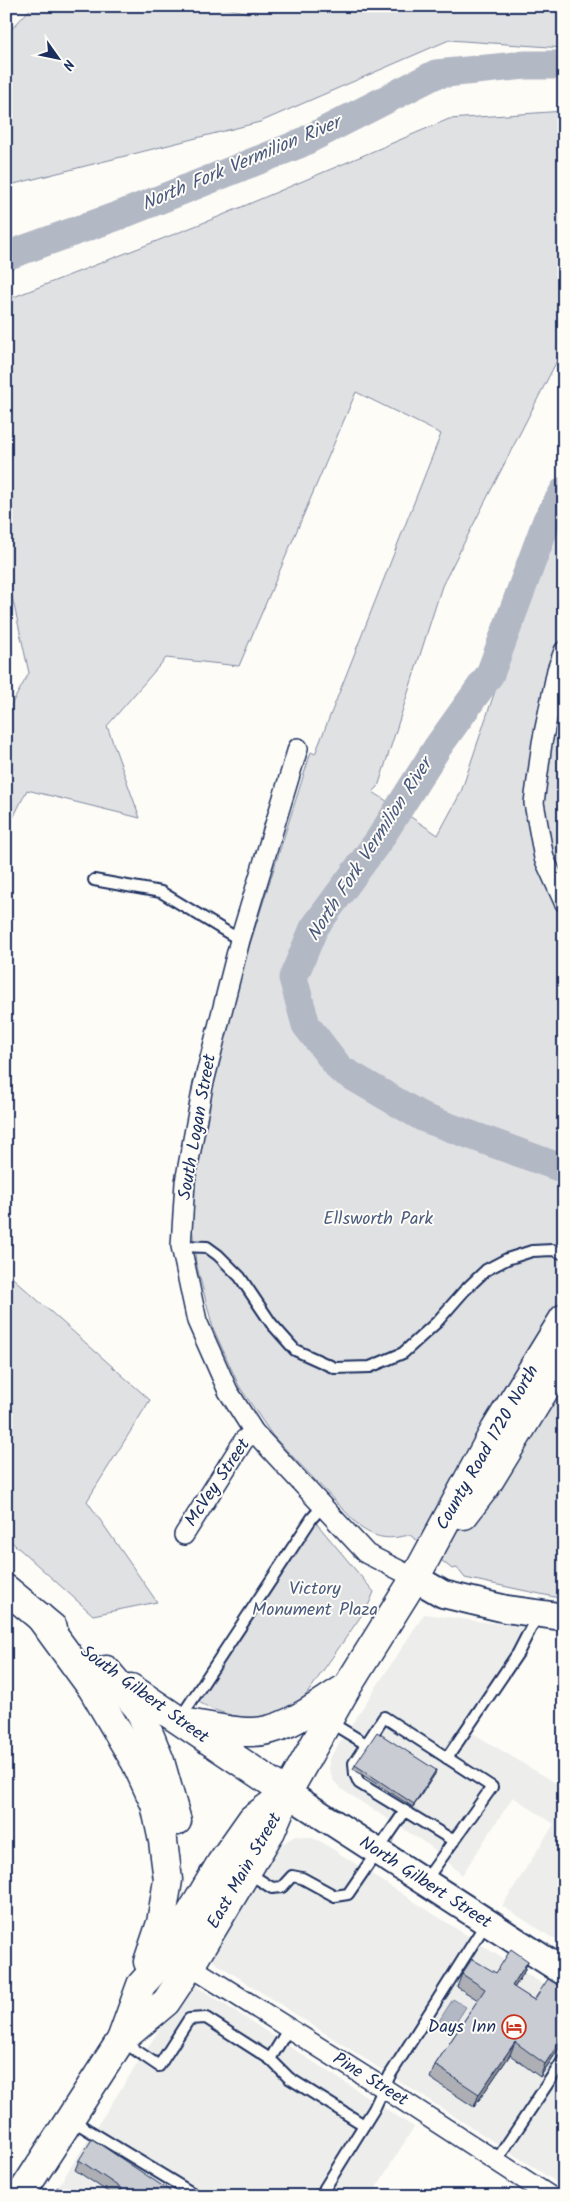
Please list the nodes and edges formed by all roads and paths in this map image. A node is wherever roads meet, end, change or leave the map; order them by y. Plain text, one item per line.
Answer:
1 (564, 651) edge
2 (298, 748) dead end
3 (94, 880) dead end
4 (564, 902) edge
5 (240, 940) junction
6 (181, 1246) junction
7 (564, 1254) edge
8 (564, 1318) edge
9 (564, 1358) edge
10 (537, 1382) junction
11 (254, 1432) junction
12 (322, 1507) junction
13 (184, 1534) dead end
14 (415, 1578) junction
15 (6, 1589) edge
16 (551, 1615) edge
17 (99, 1679) junction
18 (347, 1686) junction
19 (179, 1721) junction
20 (328, 1721) junction
21 (366, 1744) junction
22 (447, 1758) junction
23 (287, 1793) junction
24 (405, 1812) junction
25 (454, 1841) junction
26 (378, 1852) junction
27 (246, 1872) junction
28 (424, 1882) junction
29 (486, 1922) junction
30 (176, 1938) junction
31 (190, 1966) junction
32 (564, 1972) edge
33 (140, 1985) junction
34 (289, 2028) junction
35 (121, 2040) junction
36 (270, 2059) junction
37 (564, 2059) edge
38 (382, 2087) junction
39 (69, 2119) junction
40 (364, 2125) junction
41 (496, 2161) junction
42 (20, 2196) edge
43 (197, 2196) edge
44 (320, 2196) edge
45 (550, 2196) edge

1 - 4 street
2 - 5 street, South Logan Street
3 - 5 lane
5 - 6 street, South Logan Street
6 - 7 lane
6 - 11 street, South Logan Street
8 - 10 main road, County Road 1720 North
9 - 10 main road, County Road 1720 North
10 - 14 main road, County Road 1720 North
11 - 12 street, South Logan Street
11 - 13 street, McVey Street
12 - 14 street, South Logan Street
12 - 19 lane
14 - 16 main road
14 - 18 main road, County Road 1720 North
15 - 17 main road, South Gilbert Street
16 - 22 lane
17 - 19 main road, South Gilbert Street
17 - 30 main road
17 - 33 main road
18 - 19 main road
18 - 20 main road, County Road 1720 North
19 - 23 main road, South Gilbert Street
20 - 21 lane
20 - 23 main road, County Road 1720 North
21 - 22 lane
21 - 24 lane
22 - 25 lane
23 - 26 main road, North Gilbert Street
23 - 27 main road, East Main Street
23 - 30 main road, East Main Street
24 - 25 lane
24 - 26 lane
25 - 28 lane
26 - 27 lane
26 - 28 main road, North Gilbert Street
27 - 31 main road, East Main Street
28 - 29 main road, North Gilbert Street
29 - 32 main road, North Gilbert Street
29 - 38 lane
30 - 33 main road, East Main Street
30 - 35 main road
31 - 34 street, Pine Street
31 - 35 main road, East Main Street
33 - 35 main road, East Main Street
34 - 36 lane
34 - 38 street, Pine Street
35 - 36 lane
35 - 39 main road, East Main Street
36 - 40 lane
37 - 41 lane
38 - 40 lane
38 - 41 street, Pine Street
39 - 42 main road, East Main Street
39 - 43 lane
40 - 44 lane
41 - 45 street, Pine Street

